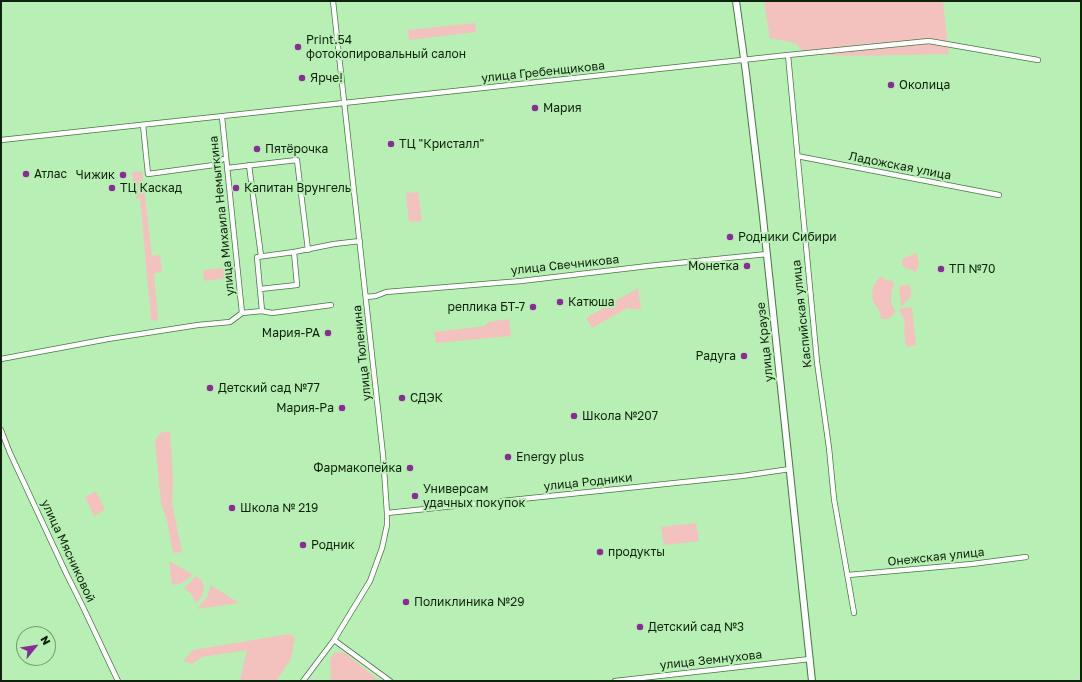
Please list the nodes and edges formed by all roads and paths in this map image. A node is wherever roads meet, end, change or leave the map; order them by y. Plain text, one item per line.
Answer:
1 (333, 1) edge
2 (736, 1) edge
3 (788, 56) junction
4 (744, 60) junction
5 (1038, 60) dead end
6 (345, 104) junction
7 (222, 117) junction
8 (144, 125) junction
9 (1, 140) edge
10 (798, 156) junction
11 (223, 159) dead end
12 (249, 165) junction
13 (227, 168) junction
14 (999, 195) dead end
15 (360, 241) junction
16 (308, 250) junction
17 (294, 252) junction
18 (767, 254) junction
19 (261, 256) junction
20 (260, 289) junction
21 (366, 297) junction
22 (331, 305) dead end
23 (262, 311) junction
24 (242, 313) junction
25 (1, 359) edge
26 (1, 430) edge
27 (790, 469) junction
28 (387, 513) junction
29 (1026, 557) dead end
30 (848, 575) junction
31 (854, 613) dead end
32 (334, 640) junction
33 (810, 659) junction
34 (118, 681) edge
35 (303, 681) edge
36 (390, 681) edge
37 (615, 681) edge
38 (812, 681) edge

1 - 6 street, улица Тюленина
2 - 4 main road, улица Краузе
3 - 4 street
3 - 5 street
3 - 10 street, Каспийская улица
4 - 6 street, улица Гребенщикова
4 - 18 main road, улица Краузе
6 - 7 street, улица Гребенщикова
6 - 15 street, улица Тюленина
7 - 8 street, улица Гребенщикова
7 - 13 street, улица Михаила Немыткина
8 - 9 street, улица Гребенщикова
8 - 11 street
10 - 14 street, Ладожская улица
10 - 30 street, Каспийская улица
12 - 13 street
12 - 16 street
12 - 19 street
13 - 24 street, улица Михаила Немыткина
15 - 16 street
15 - 21 street, улица Тюленина
16 - 17 street
17 - 19 street
17 - 20 street
18 - 21 street, улица Свечникова
18 - 27 main road, улица Краузе
19 - 20 street
20 - 23 street
21 - 28 street, улица Тюленина
22 - 23 street
23 - 24 street
24 - 25 street
26 - 34 street, улица Мясниковой
27 - 28 street, улица Родники
27 - 33 main road, улица Краузе
28 - 32 street, улица Тюленина
29 - 30 street, Онежская улица
30 - 31 street, Каспийская улица
32 - 35 street, улица Тюленина
32 - 36 street
33 - 37 street, улица Земнухова
33 - 38 main road, улица Краузе

